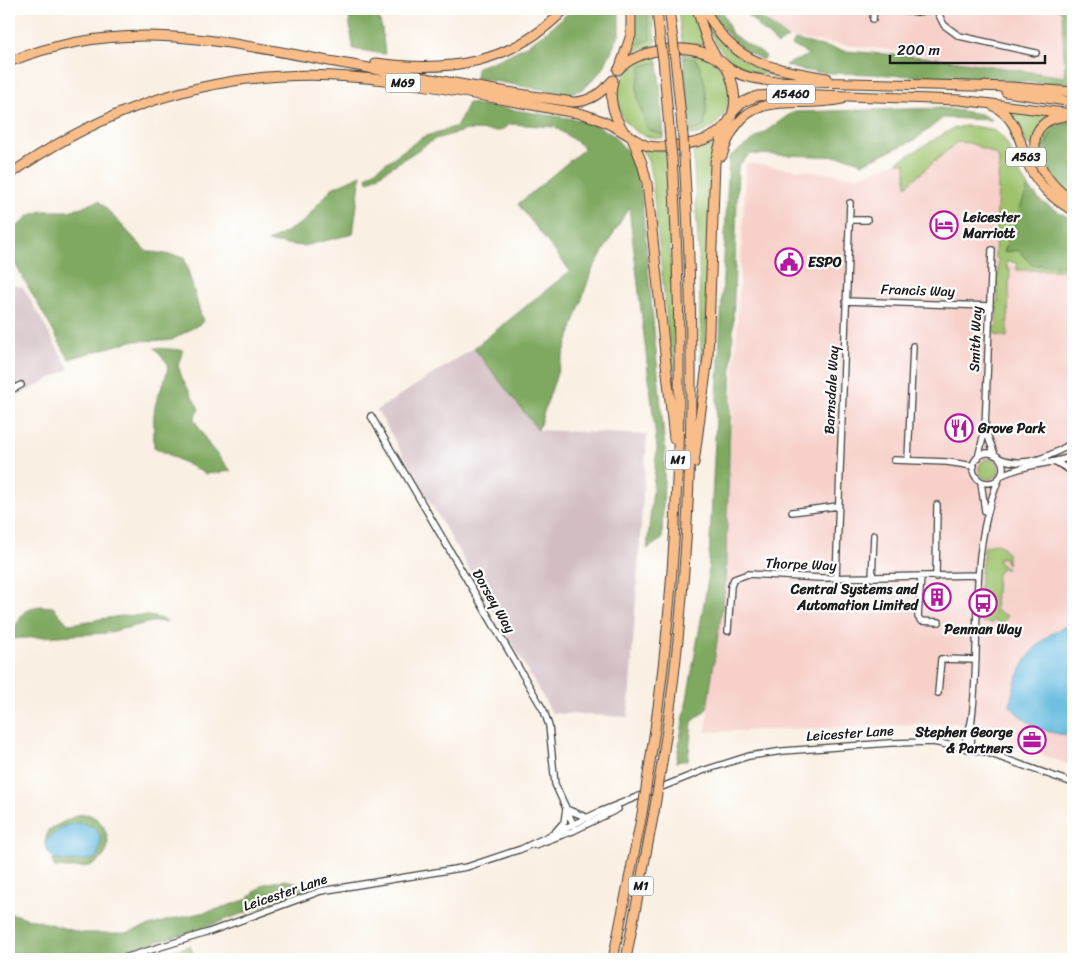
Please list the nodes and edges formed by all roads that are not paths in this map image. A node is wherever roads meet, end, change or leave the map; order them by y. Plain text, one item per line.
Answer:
1 (565, 9) edge
2 (631, 9) edge
3 (657, 9) edge
4 (669, 9) edge
5 (696, 9) edge
6 (705, 9) edge
7 (874, 9) edge
8 (894, 9) edge
9 (935, 9) edge
10 (873, 19) dead end
11 (1036, 53) dead end
12 (717, 58) junction
13 (9, 62) edge
14 (336, 62) junction
15 (726, 66) junction
16 (618, 70) junction
17 (613, 80) junction
18 (852, 82) junction
19 (966, 87) junction
20 (1073, 92) edge
21 (857, 96) junction
22 (984, 102) junction
23 (1073, 102) edge
24 (1073, 114) edge
25 (731, 115) junction
26 (725, 126) junction
27 (628, 135) junction
28 (9, 175) edge
29 (1073, 200) edge
30 (850, 203) dead end
31 (714, 208) junction
32 (1073, 210) edge
33 (850, 220) junction
34 (867, 220) dead end
35 (992, 250) dead end
36 (846, 301) junction
37 (989, 306) junction
38 (913, 346) dead end
39 (21, 384) dead end
40 (9, 391) edge
41 (371, 416) dead end
42 (985, 429) junction
43 (1073, 442) edge
44 (997, 456) junction
45 (1073, 456) edge
46 (978, 458) junction
47 (894, 460) dead end
48 (908, 460) junction
49 (1056, 462) junction
50 (974, 466) junction
51 (1073, 472) edge
52 (1000, 477) junction
53 (981, 482) junction
54 (688, 503) junction
55 (937, 505) dead end
56 (838, 506) junction
57 (675, 510) junction
58 (792, 512) dead end
59 (986, 516) junction
60 (874, 535) dead end
61 (978, 575) junction
62 (921, 577) junction
63 (936, 577) junction
64 (836, 578) junction
65 (872, 578) junction
66 (939, 622) dead end
67 (728, 631) dead end
68 (976, 660) junction
69 (938, 693) dead end
70 (972, 722) junction
71 (964, 747) junction
72 (972, 748) junction
73 (1073, 783) edge
74 (630, 801) junction
75 (566, 809) junction
76 (588, 818) junction
77 (575, 827) junction
78 (552, 833) junction
79 (519, 850) junction
80 (121, 959) edge
81 (613, 959) edge
82 (626, 959) edge

1 - 14 highway, M69
2 - 16 highway
3 - 57 highway, M1, bridge
4 - 54 highway, M1, bridge
5 - 12 highway
6 - 18 highway
7 - 10 street
8 - 9 street
9 - 11 street
12 - 15 highway
12 - 16 highway
13 - 14 highway, M69
14 - 17 highway, M69
15 - 18 highway, A5460
15 - 25 highway
16 - 17 highway
17 - 27 highway
18 - 19 highway, A5460
19 - 20 highway
19 - 23 highway, A5460
21 - 22 highway, A5460
21 - 25 highway, A5460
21 - 31 highway
22 - 24 highway, A5460
22 - 32 highway, A563
24 - 29 highway
25 - 26 highway
26 - 27 highway
26 - 31 highway
27 - 28 highway, M69
27 - 57 highway
30 - 33 street, Barnsdale Way
31 - 54 highway
33 - 34 street
33 - 36 street, Barnsdale Way
35 - 37 street, Smith Way
36 - 37 street, Francis Way
36 - 56 street, Barnsdale Way
37 - 42 street, Smith Way
38 - 48 street
39 - 40 street
41 - 75 street, Dorsey Way
42 - 44 street, Smith Way
42 - 46 street, Smith Way
43 - 44 street
44 - 46 street
44 - 52 street
45 - 49 street
46 - 50 street
47 - 48 street
48 - 50 street
49 - 51 street
49 - 52 street
50 - 53 street
52 - 53 street
52 - 59 street
53 - 59 street
54 - 82 highway, M1, bridge
55 - 63 street
56 - 58 street
56 - 64 street, Barnsdale Way
57 - 81 highway, M1, bridge
59 - 61 street
60 - 65 street
61 - 63 street, Thorpe Way
61 - 68 street
62 - 63 street, Thorpe Way
62 - 65 street, Thorpe Way
62 - 66 street
64 - 65 street, Thorpe Way
64 - 67 street, Thorpe Way
68 - 69 street
68 - 70 street
70 - 71 street
70 - 72 street
71 - 72 street, Leicester Lane
71 - 74 street, Leicester Lane
72 - 73 street, Leicester Lane
74 - 76 street, Leicester Lane
74 - 77 street, Leicester Lane
75 - 76 street
75 - 77 street, Dorsey Way
75 - 78 street
76 - 77 street, Leicester Lane
77 - 78 street, Leicester Lane
77 - 79 street, Leicester Lane
78 - 79 street, Leicester Lane
79 - 80 street, Leicester Lane

